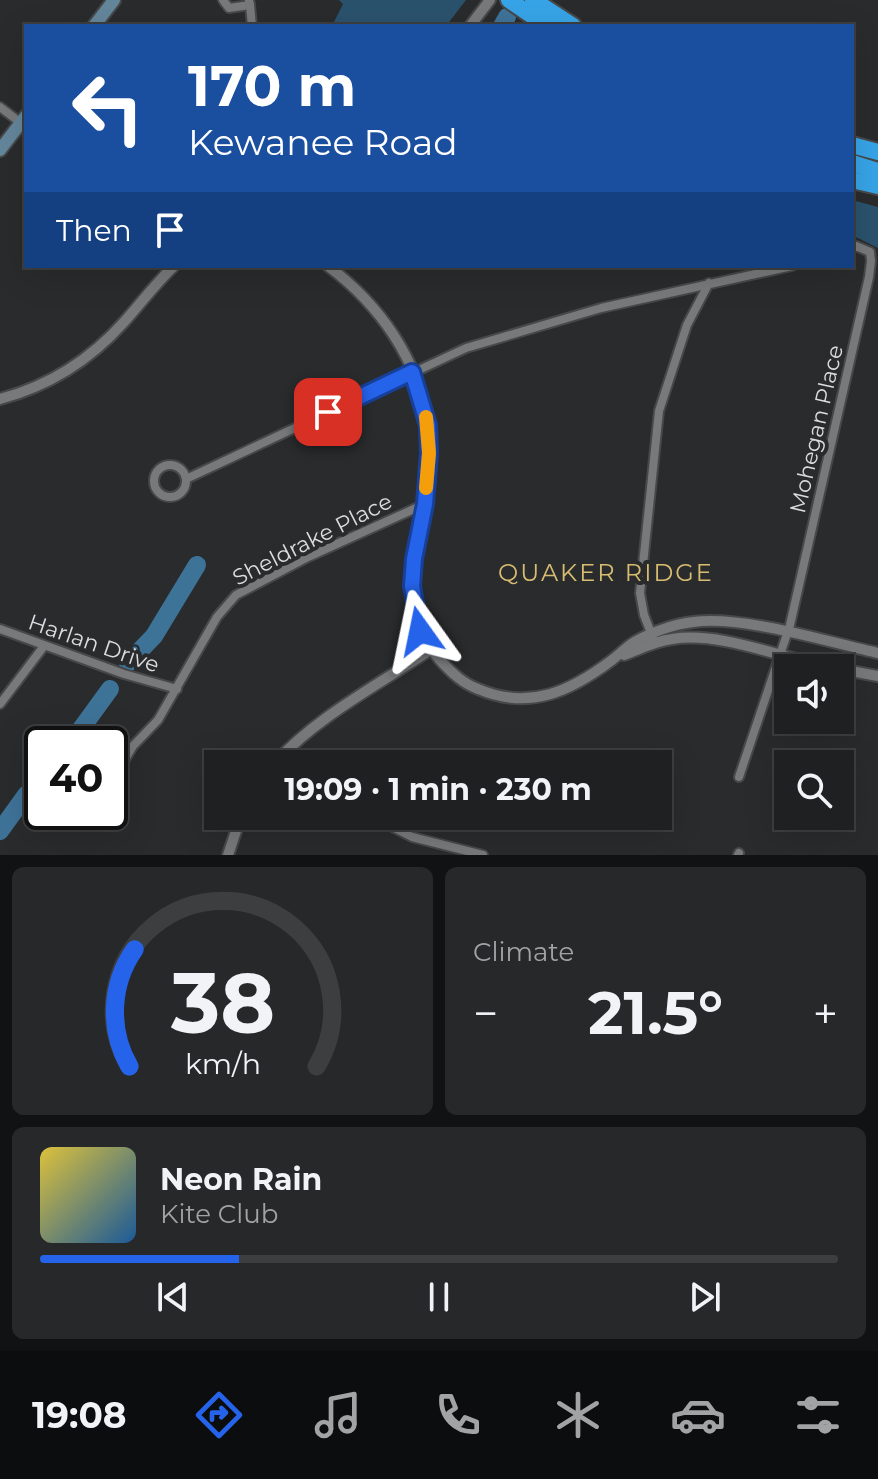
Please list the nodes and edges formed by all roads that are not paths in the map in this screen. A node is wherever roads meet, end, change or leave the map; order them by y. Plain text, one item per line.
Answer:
1 (114, 0) edge
2 (223, 0) edge
3 (490, 0) edge
4 (509, 0) edge
5 (533, 0) edge
6 (250, 3) edge
7 (96, 24) edge
8 (252, 24) edge
9 (472, 24) edge
10 (544, 24) edge
11 (570, 24) edge
12 (0, 107) edge
13 (23, 120) edge
14 (854, 146) edge
15 (0, 150) edge
16 (878, 152) edge
17 (854, 164) edge
18 (878, 171) edge
19 (854, 180) edge
20 (878, 186) edge
21 (854, 248) edge
22 (172, 268) edge
23 (332, 268) edge
24 (782, 268) edge
25 (709, 283) junction
26 (412, 372) junction
27 (0, 399) edge
28 (186, 479) dead end
29 (425, 504) junction
30 (0, 629) edge
31 (788, 633) junction
32 (653, 638) junction
33 (44, 646) junction
34 (430, 650) junction
35 (878, 653) edge
36 (781, 654) edge
37 (774, 655) edge
38 (854, 672) edge
39 (774, 674) edge
40 (878, 676) edge
41 (177, 689) junction
42 (0, 704) edge
43 (287, 750) edge
44 (128, 754) edge
45 (739, 777) dead end
46 (236, 830) edge
47 (398, 830) edge
48 (228, 855) edge
49 (483, 855) edge

1 - 7 main road
2 - 6 street
3 - 9 street
4 - 10 highway
5 - 11 highway
6 - 8 street
12 - 13 street
13 - 15 main road
14 - 16 highway
17 - 18 highway
19 - 20 highway
21 - 31 street, Mohegan Place
22 - 27 street
23 - 26 street
24 - 25 street
25 - 26 street
25 - 32 street
26 - 28 street
26 - 29 street
29 - 34 street
29 - 41 street, Sheldrake Place
30 - 33 street, Harlan Drive
31 - 32 street
31 - 35 street
31 - 36 street
32 - 34 street
32 - 37 street
33 - 41 street, Harlan Drive
33 - 42 street
34 - 43 street
38 - 40 street
39 - 45 street
41 - 44 street, Sheldrake Place
46 - 48 street
47 - 49 street

